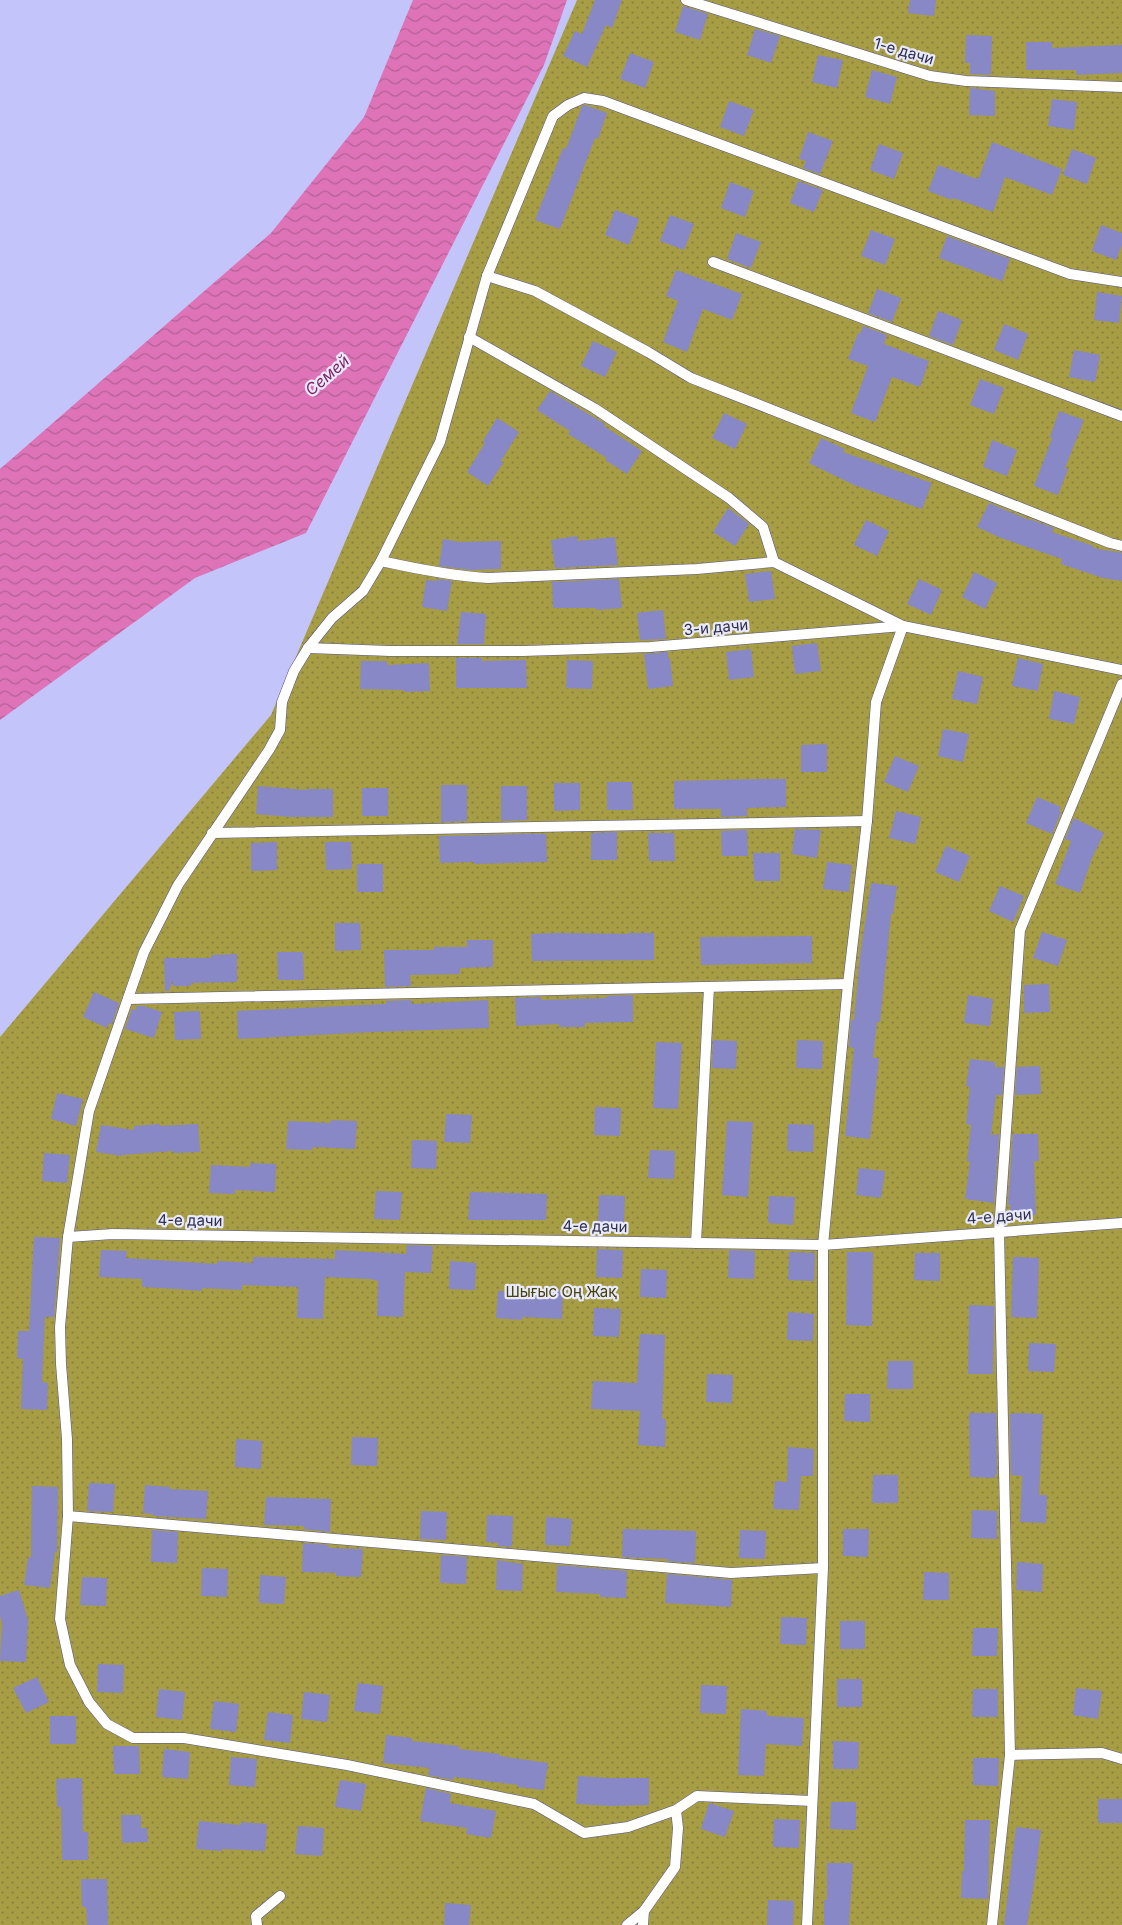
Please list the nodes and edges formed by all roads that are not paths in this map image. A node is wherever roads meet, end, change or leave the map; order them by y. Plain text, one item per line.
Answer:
1 (686, 0) edge
2 (1122, 87) edge
3 (713, 262) dead end
4 (487, 276) junction
5 (1122, 282) edge
6 (470, 337) junction
7 (1122, 416) edge
8 (1122, 546) edge
9 (381, 561) junction
10 (774, 562) junction
11 (903, 626) junction
12 (308, 648) junction
13 (1122, 670) edge
14 (1122, 684) edge
15 (867, 821) junction
16 (212, 833) junction
17 (848, 984) junction
18 (709, 987) junction
19 (128, 999) junction
20 (1122, 1223) edge
21 (999, 1231) junction
22 (68, 1237) junction
23 (696, 1243) junction
24 (823, 1245) junction
25 (68, 1516) junction
26 (823, 1568) junction
27 (1010, 1755) junction
28 (1122, 1759) edge
29 (812, 1801) junction
30 (676, 1810) junction
31 (280, 1896) dead end
32 (644, 1911) junction
33 (257, 1925) edge
34 (627, 1925) edge
35 (643, 1925) edge
36 (807, 1925) edge
37 (992, 1925) edge

1 - 2 lane, 1-е дачи
3 - 7 lane
4 - 5 lane
4 - 6 lane
4 - 8 lane
6 - 9 lane
6 - 10 lane
9 - 10 lane
9 - 12 lane
10 - 11 lane
11 - 12 lane, 3-и дачи
11 - 13 lane, 3-и дачи
11 - 15 lane
12 - 16 lane
14 - 21 lane
15 - 16 lane
15 - 17 lane
16 - 19 lane
17 - 18 lane
17 - 24 lane
18 - 19 lane
18 - 23 lane
19 - 22 lane
20 - 21 lane, 4-е дачи
21 - 24 lane, 4-е дачи
21 - 27 lane
22 - 23 lane, 4-е дачи
22 - 25 lane
23 - 24 lane, 4-е дачи
24 - 26 lane
25 - 26 lane
25 - 30 lane
26 - 29 lane
27 - 28 lane
27 - 37 lane
29 - 30 lane
29 - 36 lane
30 - 32 lane
31 - 33 lane
32 - 34 lane
32 - 35 lane

